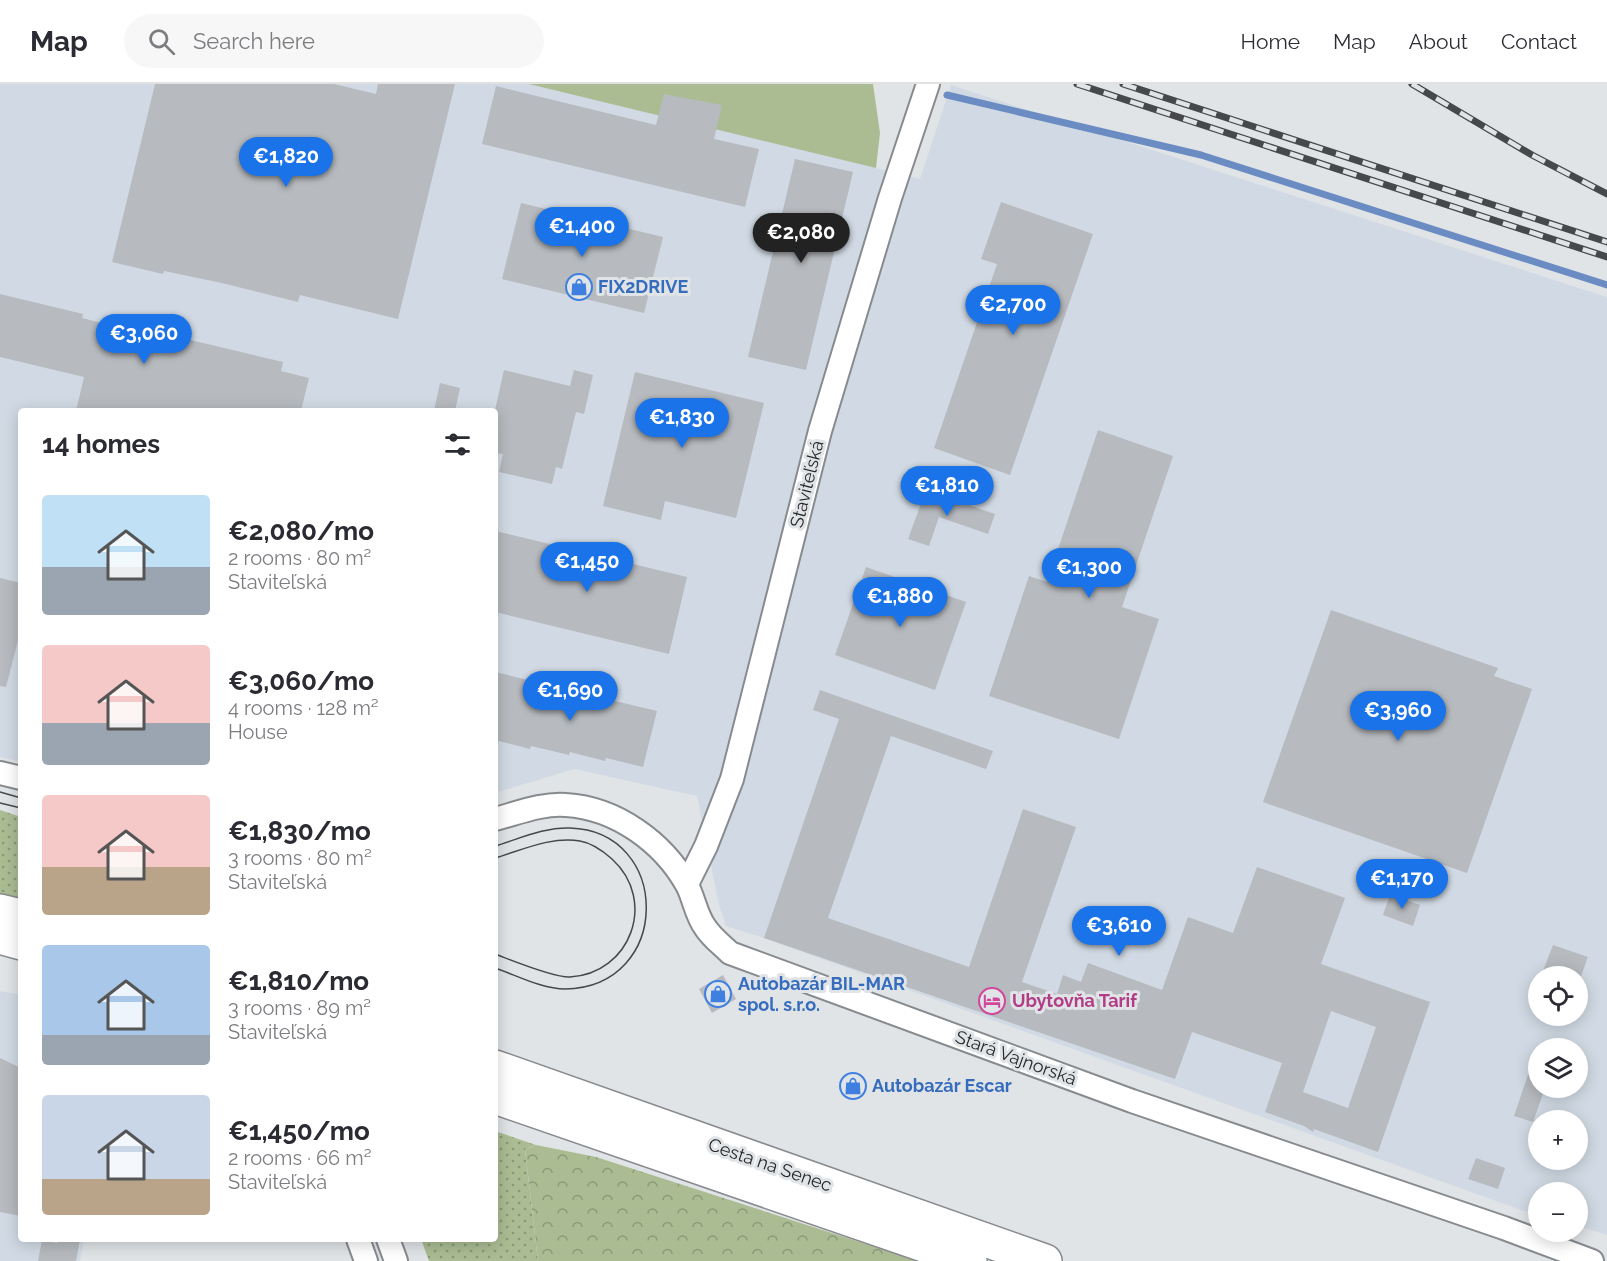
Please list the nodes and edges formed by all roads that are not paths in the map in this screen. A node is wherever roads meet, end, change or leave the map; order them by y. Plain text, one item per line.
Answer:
1 (928, 84) edge
2 (0, 773) edge
3 (18, 777) edge
4 (498, 818) edge
5 (687, 884) junction
6 (0, 911) edge
7 (18, 915) edge
8 (0, 937) edge
9 (18, 942) edge
10 (498, 1068) edge
11 (498, 1098) edge
12 (359, 1242) edge
13 (389, 1242) edge
14 (366, 1261) edge
15 (396, 1261) edge
16 (970, 1261) edge
17 (1045, 1261) edge
18 (1592, 1261) edge

1 - 5 street, Staviteľská
2 - 3 street
4 - 5 street, Stará Vajnorská
5 - 18 street, Stará Vajnorská
6 - 7 main road
8 - 9 main road
10 - 17 main road, Cesta na Senec
11 - 16 main road, Cesta na Senec
12 - 14 street
13 - 15 street

